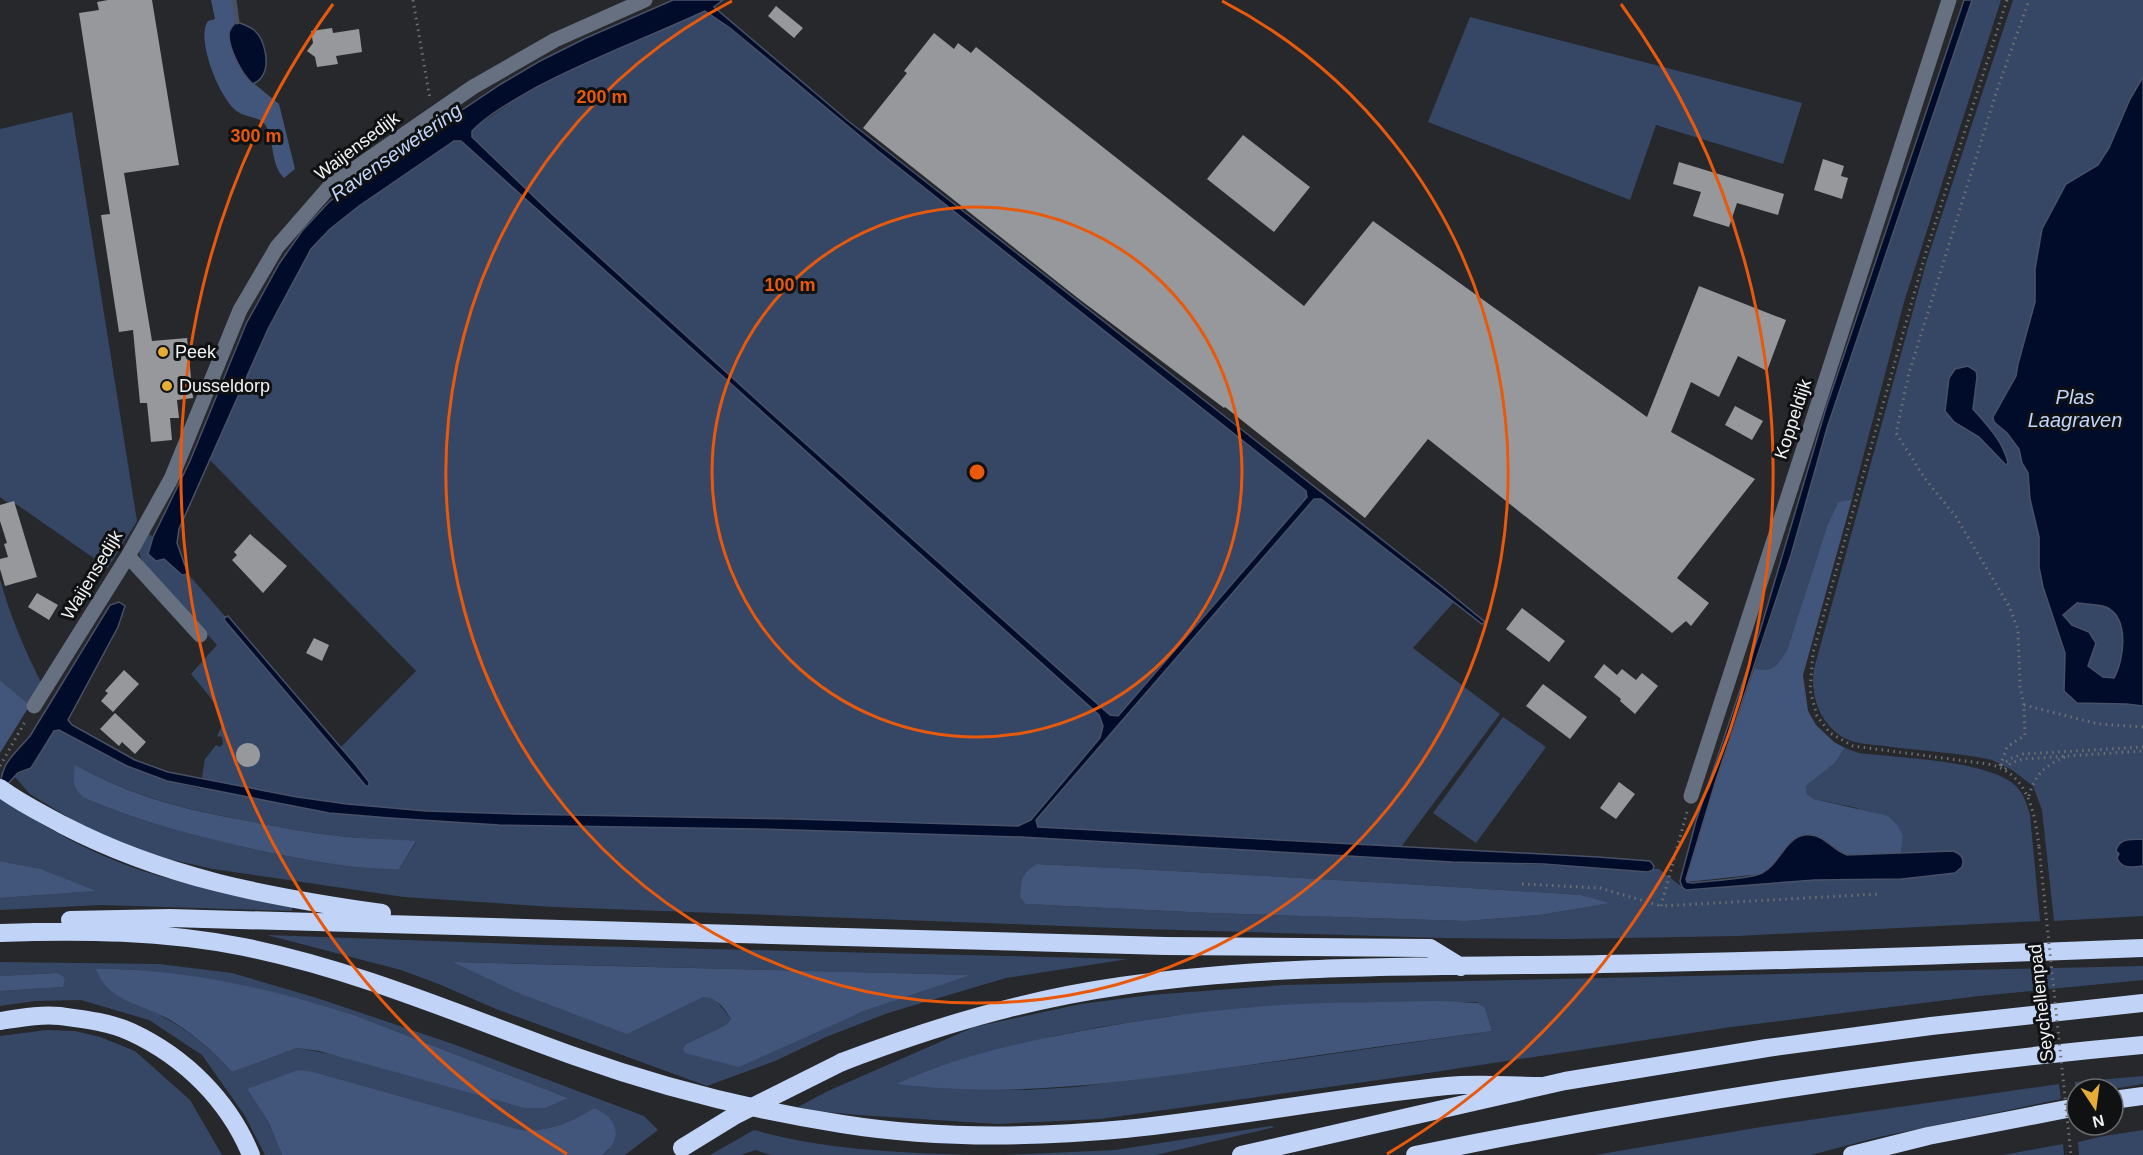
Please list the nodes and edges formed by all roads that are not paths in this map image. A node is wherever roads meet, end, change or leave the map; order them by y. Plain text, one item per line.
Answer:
1 (645, 0) edge
2 (1949, 0) edge
3 (128, 556) junction
4 (200, 635) dead end
5 (34, 706) road end
6 (0, 788) edge
7 (1691, 796) road end
8 (461, 925) junction
9 (0, 926) edge
10 (0, 933) edge
11 (2143, 948) edge
12 (1461, 967) junction
13 (2143, 1003) edge
14 (0, 1021) edge
15 (2143, 1045) edge
16 (1541, 1086) junction
17 (2143, 1096) edge
18 (2125, 1098) edge
19 (2065, 1109) edge
20 (676, 1151) edge
21 (251, 1155) edge
22 (1241, 1155) edge
23 (1415, 1155) edge
24 (1852, 1155) edge

1 - 3 street, Waijensedijk
2 - 7 street, Koppeldijk
3 - 4 street
3 - 5 street, Waijensedijk
6 - 8 highway
8 - 9 highway
8 - 12 highway
10 - 16 highway
11 - 12 highway
12 - 20 highway, bridge
13 - 16 highway
14 - 21 highway
15 - 23 highway
16 - 22 highway
17 - 18 highway
19 - 24 highway

